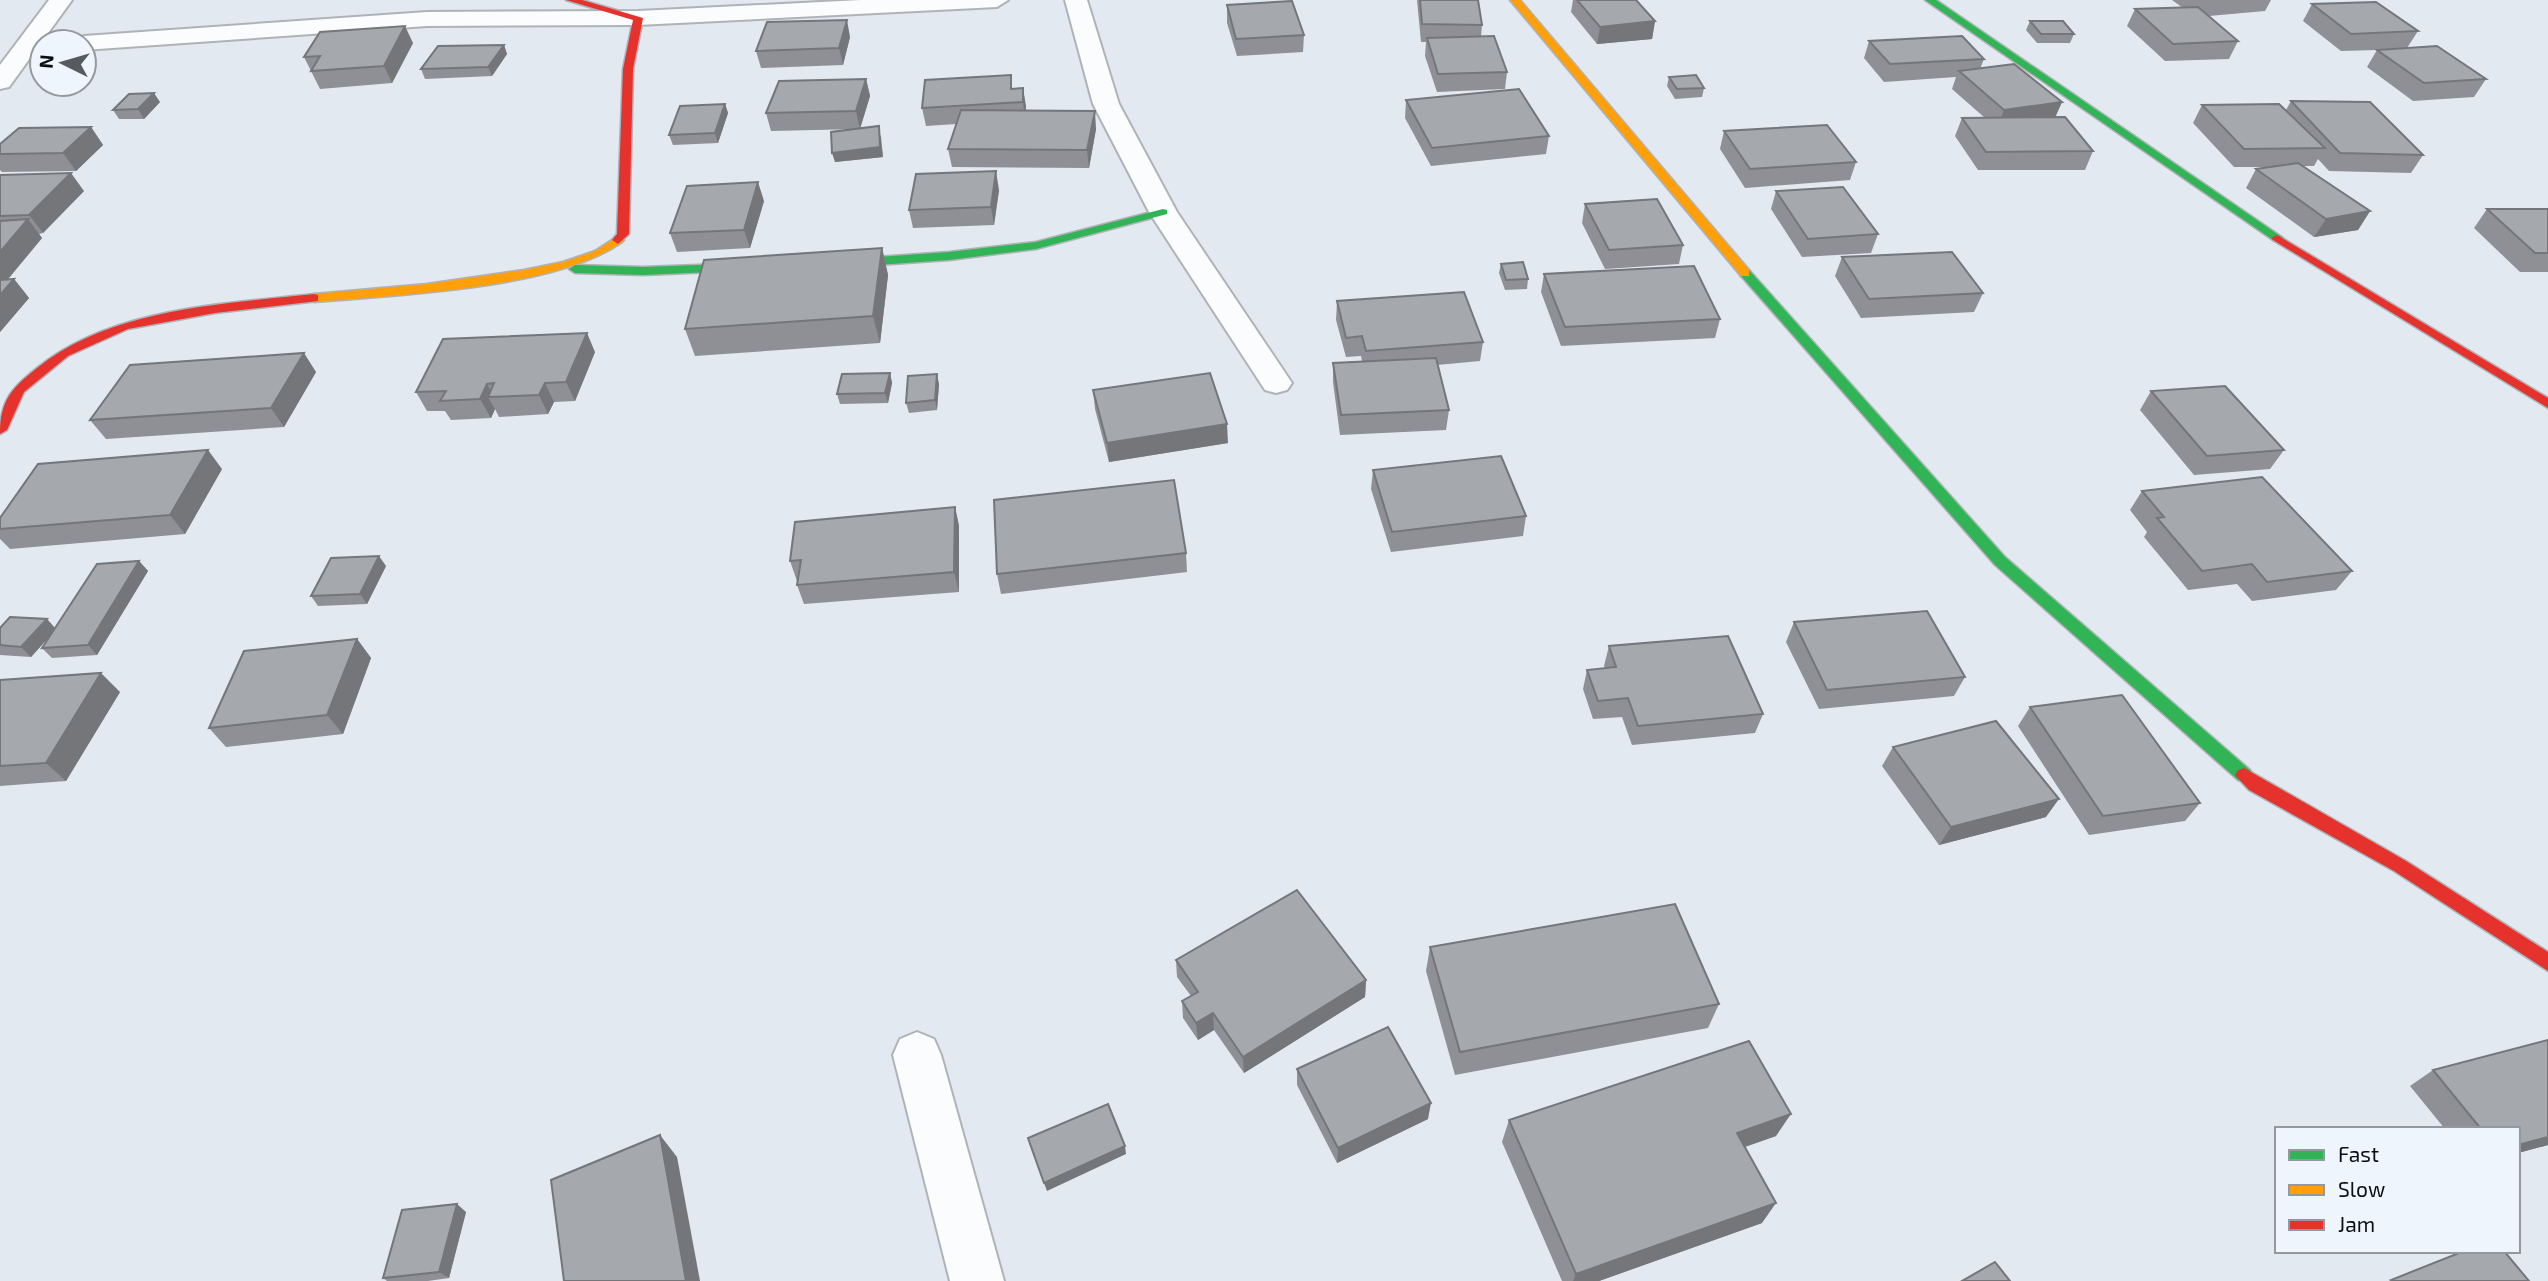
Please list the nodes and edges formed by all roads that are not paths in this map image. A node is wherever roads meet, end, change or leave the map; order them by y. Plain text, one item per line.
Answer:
1 (61, 0) edge
2 (571, 0) edge
3 (997, 0) edge
4 (1076, 0) edge
5 (1516, 0) edge
6 (1930, 0) edge
7 (428, 10) edge
8 (638, 18) junction
9 (45, 28) edge
10 (98, 42) edge
11 (28, 55) edge
12 (0, 82) edge
13 (1163, 212) junction
14 (816, 264) edge
15 (764, 267) edge
16 (549, 268) junction
17 (1276, 383) dead end
18 (2548, 404) edge
19 (0, 430) edge
20 (2548, 962) edge
21 (917, 1055) dead end
22 (978, 1281) edge

1 - 9 street
2 - 8 street
3 - 8 street
4 - 13 street
5 - 20 street
6 - 18 street
7 - 8 street
7 - 10 street
8 - 16 street
11 - 12 street
13 - 14 street
13 - 17 street
15 - 16 street
16 - 19 street
21 - 22 street

